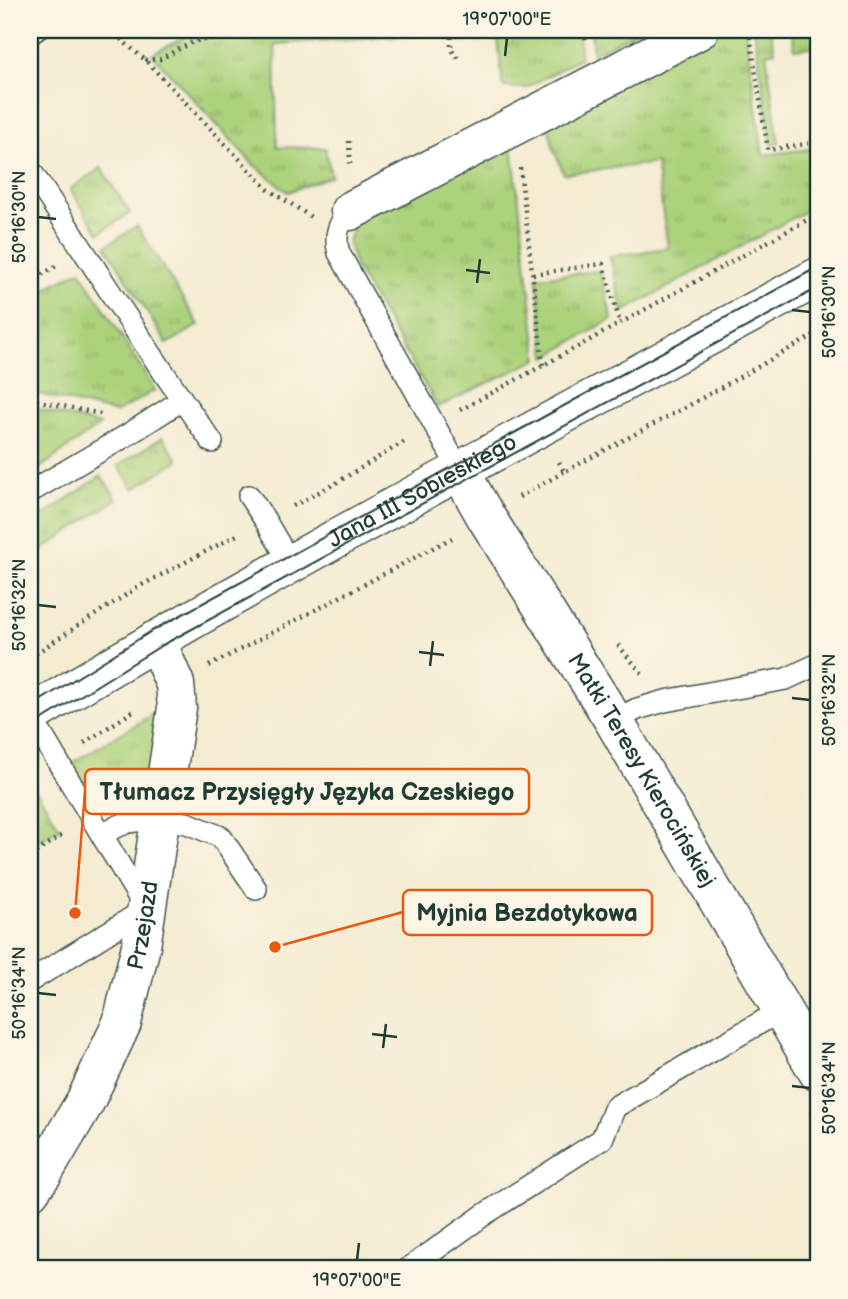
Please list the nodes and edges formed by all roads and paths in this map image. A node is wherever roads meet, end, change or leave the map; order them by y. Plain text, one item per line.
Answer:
1 (110, 30) edge
2 (267, 30) edge
3 (451, 30) edge
4 (699, 30) edge
5 (749, 30) edge
6 (145, 60) junction
7 (460, 62) dead end
8 (514, 125) junction
9 (818, 142) edge
10 (30, 170) edge
11 (818, 214) edge
12 (343, 223) junction
13 (533, 274) junction
14 (818, 277) edge
15 (620, 323) junction
16 (543, 365) junction
17 (30, 399) edge
18 (182, 400) junction
19 (434, 424) junction
20 (129, 434) junction
21 (212, 442) dead end
22 (460, 471) junction
23 (564, 472) dead end
24 (30, 492) edge
25 (249, 496) dead end
26 (486, 516) junction
27 (265, 520) junction
28 (291, 564) junction
29 (154, 640) junction
30 (30, 657) edge
31 (818, 664) edge
32 (176, 684) junction
33 (30, 715) edge
34 (614, 721) junction
35 (58, 760) junction
36 (159, 818) junction
37 (71, 830) dead end
38 (102, 833) junction
39 (30, 856) edge
40 (256, 889) dead end
41 (146, 909) junction
42 (30, 981) edge
43 (782, 1010) junction
44 (818, 1072) edge
45 (30, 1191) edge
46 (408, 1269) edge

1 - 6 path
2 - 6 path
3 - 7 path
4 - 8 street
5 - 9 path
6 - 12 path
8 - 12 street
8 - 13 path
10 - 18 lane
11 - 15 path
12 - 19 lane
13 - 15 path
13 - 16 path
14 - 22 street, Jana III Sobieskiego
15 - 16 path
16 - 19 path
17 - 20 path
18 - 20 lane
18 - 21 lane
19 - 22 lane
19 - 27 path
20 - 24 lane
22 - 26 street, Matki Teresy Kierocińskiej
22 - 28 street, Jana III Sobieskiego
23 - 26 path
25 - 27 lane
26 - 32 path
26 - 34 street, Matki Teresy Kierocińskiej
27 - 28 lane
27 - 30 path
28 - 29 street, Jana III Sobieskiego
29 - 32 street, Przejazd
29 - 33 street, Jana III Sobieskiego
31 - 34 lane
32 - 35 path
32 - 36 street, Przejazd
33 - 35 lane
34 - 43 street, Matki Teresy Kierocińskiej
35 - 38 lane
36 - 38 lane
36 - 40 lane
36 - 41 street, Przejazd
37 - 39 path
38 - 41 lane
41 - 42 lane
41 - 45 street, Przejazd
43 - 44 street, Matki Teresy Kierocińskiej
43 - 46 lane

